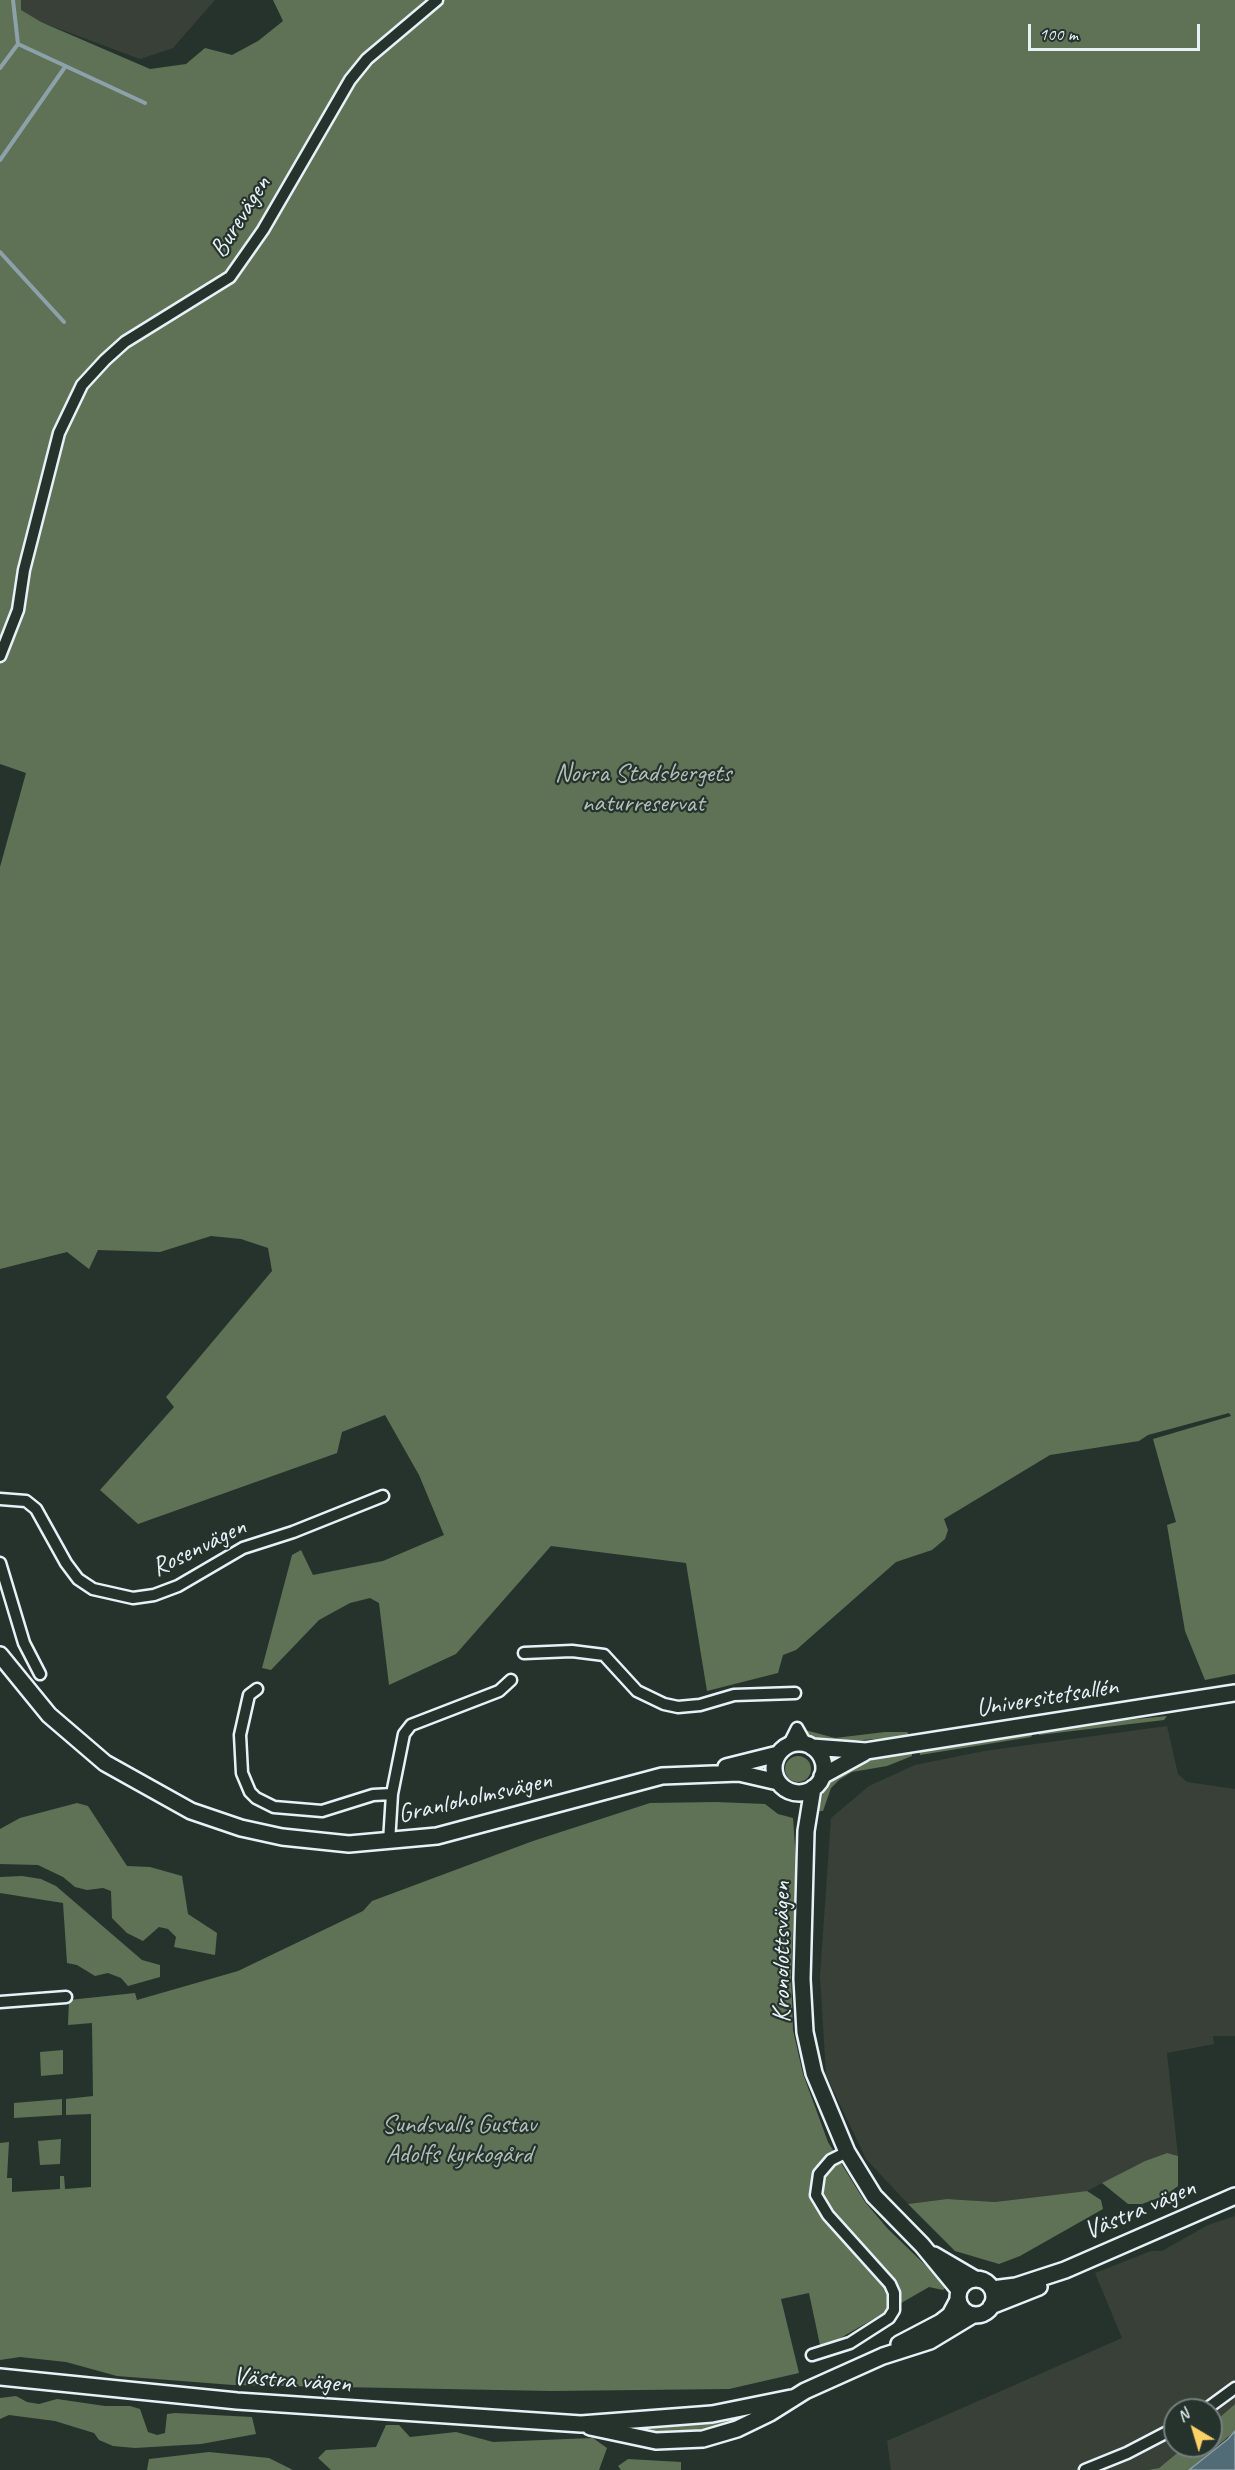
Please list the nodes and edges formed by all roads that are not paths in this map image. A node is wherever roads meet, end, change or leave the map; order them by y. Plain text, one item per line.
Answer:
1 (437, 0) edge
2 (0, 656) edge
3 (383, 1496) dead end
4 (0, 1500) edge
5 (0, 1563) edge
6 (524, 1653) dead end
7 (0, 1655) edge
8 (40, 1674) dead end
9 (511, 1680) dead end
10 (257, 1689) dead end
11 (795, 1693) dead end
12 (1235, 1693) edge
13 (809, 1746) junction
14 (783, 1750) junction
15 (866, 1751) junction
16 (696, 1773) junction
17 (778, 1782) junction
18 (817, 1782) junction
19 (794, 1792) junction
20 (392, 1794) junction
21 (806, 1831) junction
22 (389, 1842) junction
23 (66, 1997) dead end
24 (0, 2002) edge
25 (847, 2152) junction
26 (1235, 2196) edge
27 (928, 2252) junction
28 (1065, 2270) junction
29 (975, 2279) junction
30 (992, 2289) junction
31 (959, 2295) junction
32 (991, 2306) junction
33 (973, 2314) junction
34 (813, 2355) dead end
35 (883, 2356) junction
36 (0, 2378) edge
37 (1235, 2388) edge
38 (791, 2398) junction
39 (1221, 2398) edge
40 (581, 2424) junction
41 (1163, 2434) edge
42 (1085, 2470) edge

1 - 2 street, Burevägen
3 - 4 street, Rosenvägen
5 - 8 street
6 - 11 street
7 - 22 street, Granloholmsvägen
9 - 20 street
10 - 20 street
12 - 15 street, Universitetsallén
13 - 14 street
13 - 15 street, Universitetsallén
13 - 18 street
14 - 16 street, Granloholmsvägen
14 - 17 street
15 - 18 street, Universitetsallén
16 - 17 street, Granloholmsvägen
16 - 22 street, Granloholmsvägen
17 - 19 street
18 - 19 street
18 - 21 street, Kronolottsvägen
19 - 21 street, Kronolottsvägen
20 - 22 street
21 - 25 street, Kronolottsvägen
23 - 24 street
25 - 27 street, Kronolottsvägen
25 - 34 street
26 - 28 street, Västra vägen
27 - 29 street, Kronolottsvägen
27 - 31 street, Kronolottsvägen
28 - 30 street, Västra vägen
28 - 32 street, Västra vägen
29 - 30 street
29 - 31 street
30 - 32 street
31 - 33 street
31 - 35 street, Västra vägen
32 - 33 street
33 - 35 street, Västra vägen
35 - 38 street, Västra vägen
36 - 40 street, Västra vägen
37 - 39 street
38 - 40 street, Västra vägen
38 - 40 street, Västra vägen
41 - 42 street

